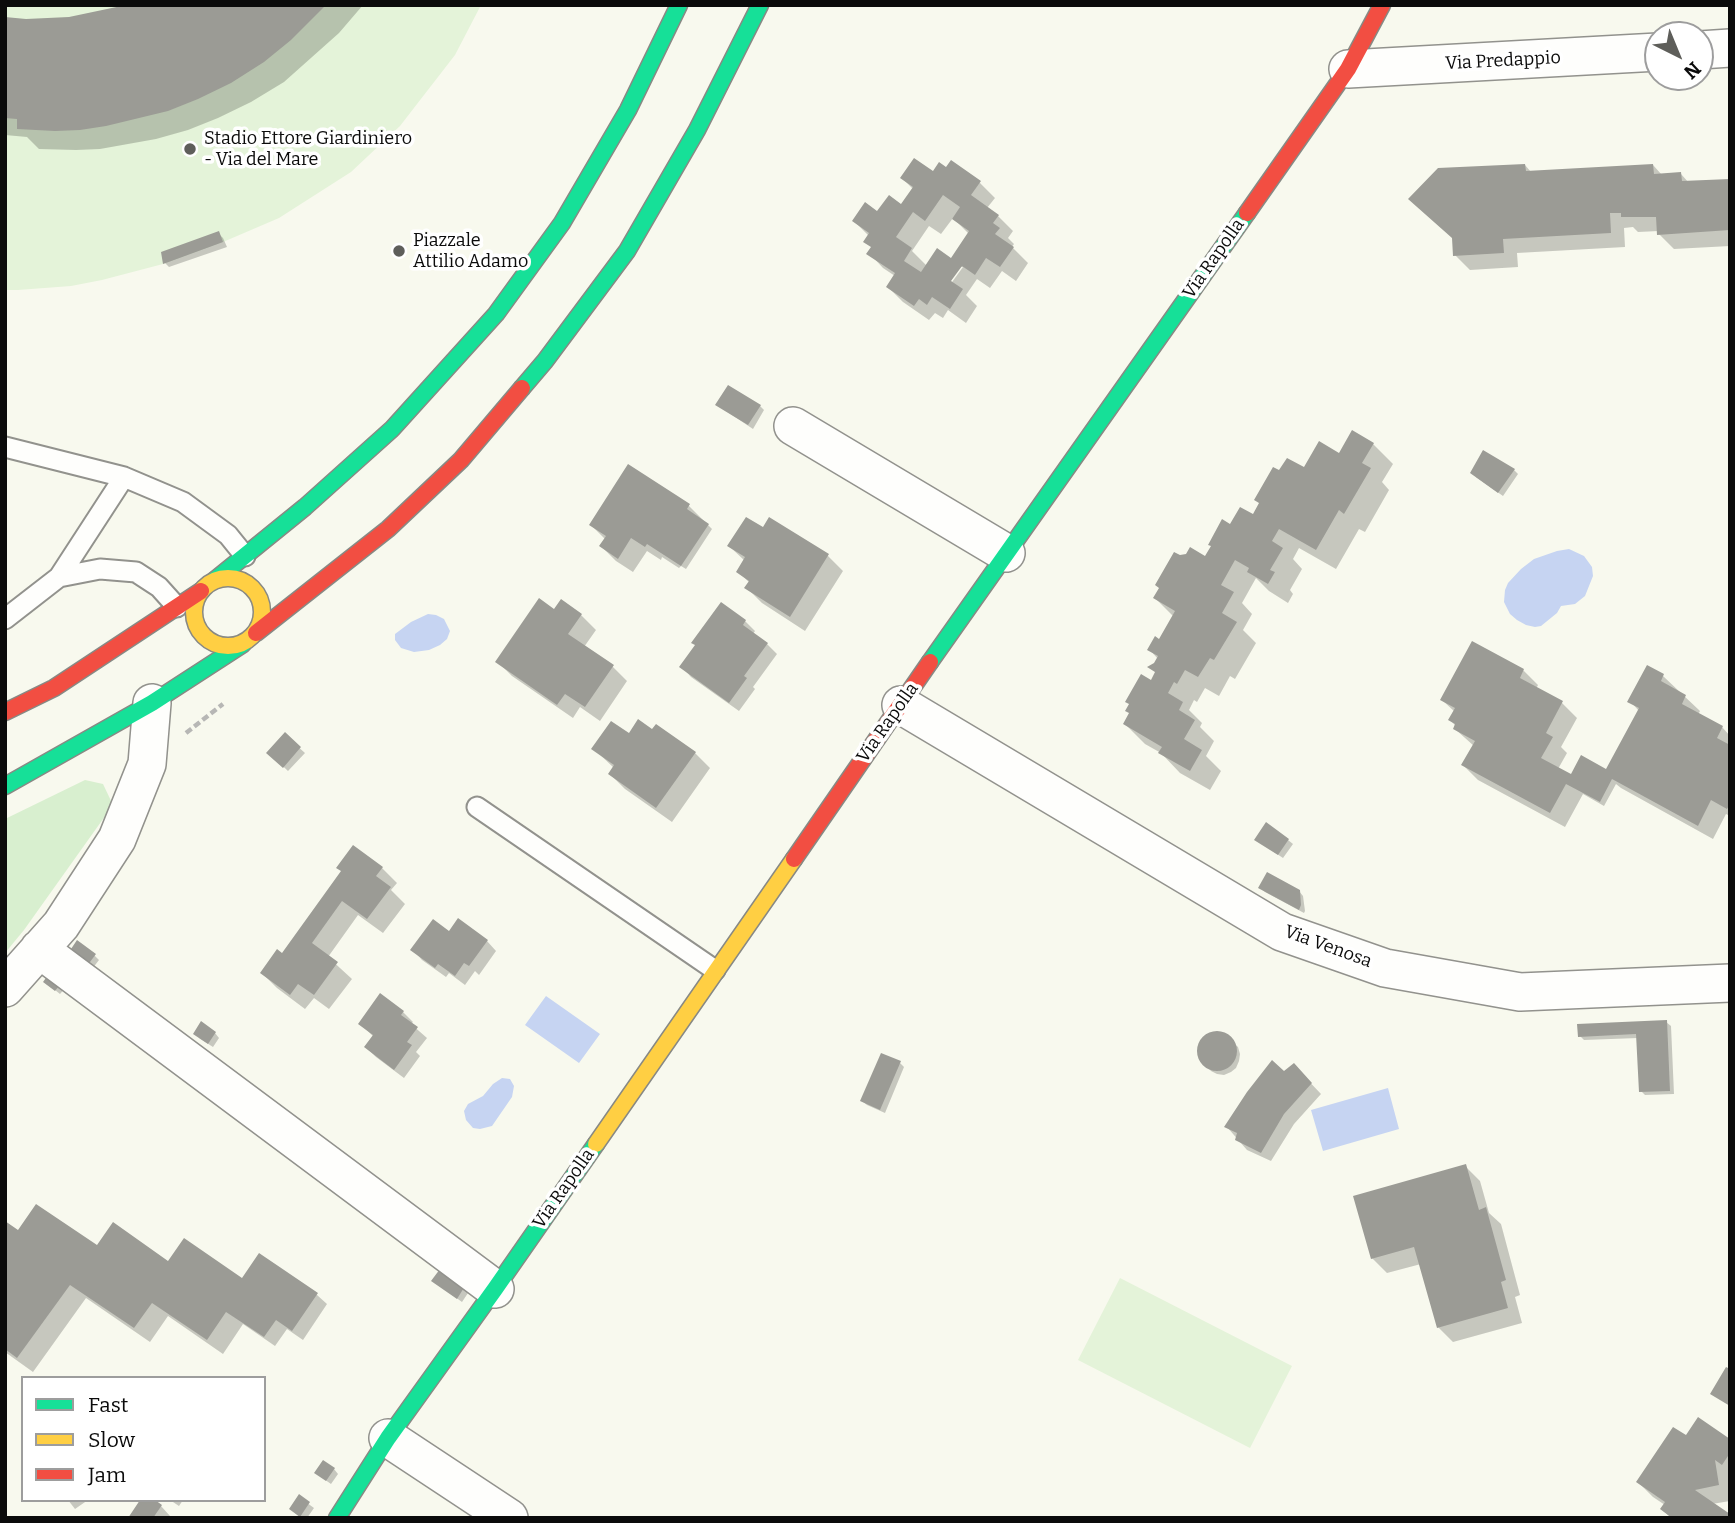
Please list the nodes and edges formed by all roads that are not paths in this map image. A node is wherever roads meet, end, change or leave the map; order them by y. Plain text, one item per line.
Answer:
1 (679, 5) edge
2 (760, 5) edge
3 (1382, 5) edge
4 (1644, 53) edge
5 (1348, 69) junction
6 (793, 426) dead end
7 (5, 447) edge
8 (124, 477) junction
9 (1006, 553) junction
10 (246, 556) junction
11 (59, 577) junction
12 (215, 580) junction
13 (201, 591) junction
14 (177, 607) junction
15 (5, 619) edge
16 (256, 633) junction
17 (243, 644) junction
18 (152, 703) junction
19 (901, 705) junction
20 (5, 712) edge
21 (5, 786) edge
22 (477, 807) dead end
23 (39, 949) junction
24 (715, 970) junction
25 (1730, 983) edge
26 (5, 988) edge
27 (495, 1289) junction
28 (388, 1438) junction
29 (337, 1518) edge
30 (509, 1518) edge

1 - 10 main road
2 - 16 main road
3 - 5 main road, Via Rapolla
4 - 5 street, Via Predappio
5 - 9 main road, Via Rapolla
6 - 9 street
7 - 8 lane
8 - 10 lane
8 - 11 lane
9 - 19 main road, Via Rapolla
10 - 12 main road
11 - 14 lane
11 - 15 lane
12 - 13 main road
12 - 16 main road
13 - 14 main road
13 - 17 main road
14 - 20 main road
16 - 17 main road
17 - 18 main road
18 - 21 main road
18 - 23 street
19 - 24 main road, Via Rapolla
19 - 25 street, Via Venosa
22 - 24 lane
23 - 26 street
23 - 27 street
24 - 27 main road, Via Rapolla
27 - 28 main road, Via Rapolla
28 - 29 main road, Via Rapolla
28 - 30 street

